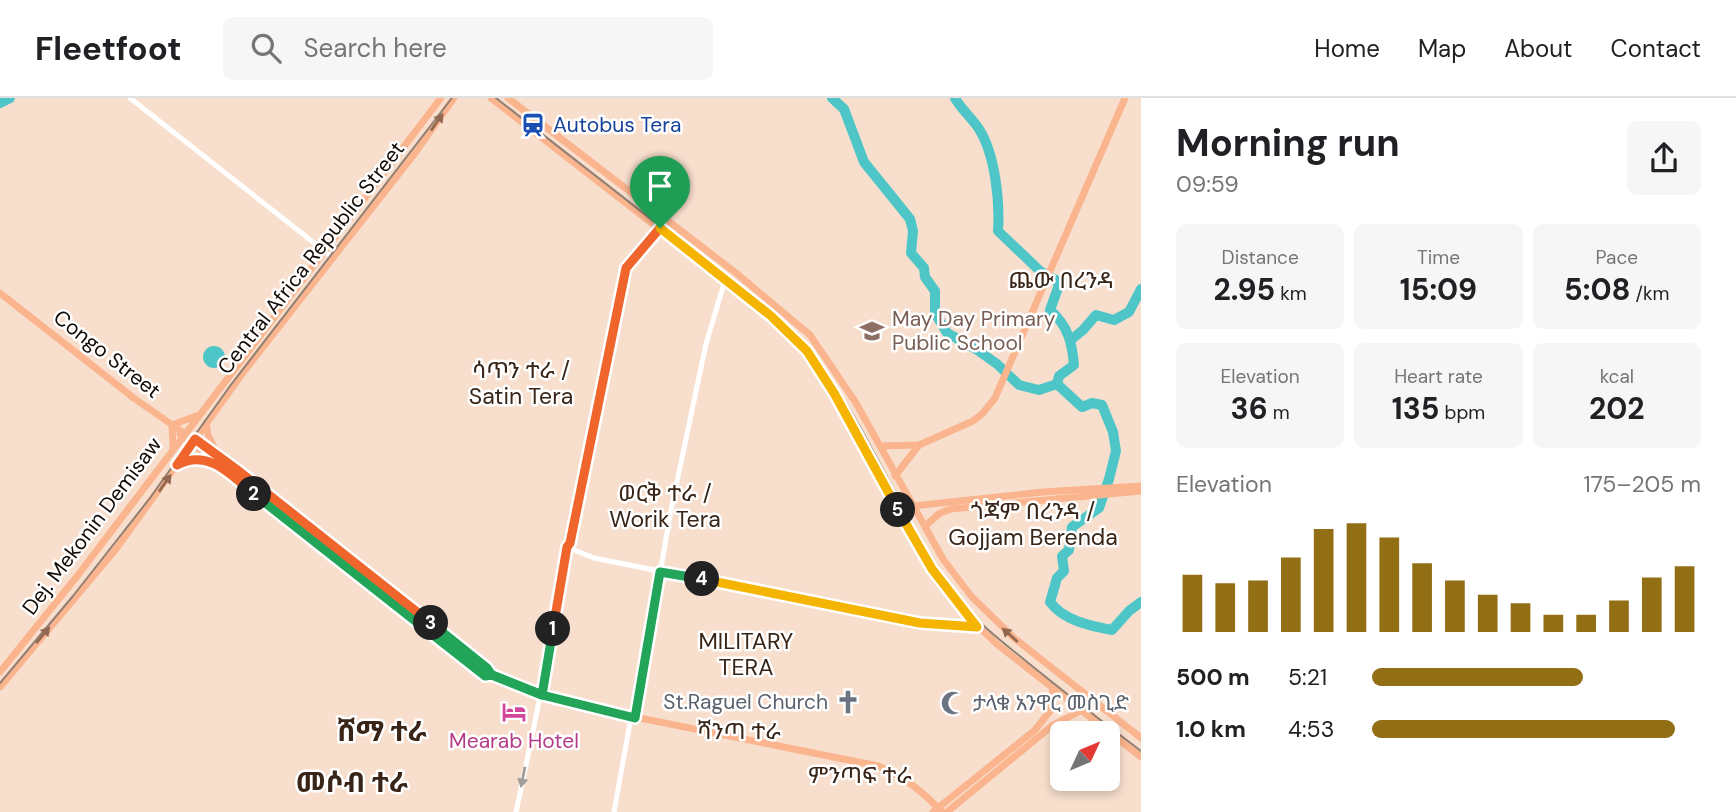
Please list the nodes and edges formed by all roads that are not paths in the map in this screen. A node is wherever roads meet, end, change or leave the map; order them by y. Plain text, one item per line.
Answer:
1 (130, 98) edge
2 (441, 98) edge
3 (454, 98) edge
4 (491, 98) edge
5 (508, 98) edge
6 (1125, 98) edge
7 (660, 228) junction
8 (324, 250) junction
9 (332, 257) junction
10 (725, 280) junction
11 (0, 293) edge
12 (199, 414) junction
13 (206, 423) junction
14 (174, 426) junction
15 (183, 434) junction
16 (193, 441) junction
17 (919, 445) junction
18 (880, 446) junction
19 (173, 451) junction
20 (216, 459) junction
21 (177, 465) junction
22 (895, 476) junction
23 (1141, 488) edge
24 (1043, 496) junction
25 (913, 506) junction
26 (925, 526) junction
27 (567, 547) junction
28 (660, 572) junction
29 (977, 627) junction
30 (0, 672) edge
31 (0, 687) edge
32 (1054, 688) junction
33 (542, 695) junction
34 (1096, 704) junction
35 (1080, 710) junction
36 (633, 717) junction
37 (1114, 717) junction
38 (1094, 721) edge
39 (1112, 721) edge
40 (1141, 738) edge
41 (1120, 741) edge
42 (1141, 757) edge
43 (942, 809) edge
44 (516, 812) edge
45 (614, 812) edge

1 - 8 street
2 - 8 main road, Central Africa Republic Street
9 -> 3 main road, Central Africa Republic Street
4 - 7 main road
5 - 18 main road
6 - 17 main road
7 - 10 main road
7 - 27 street
8 - 9 street
8 - 12 main road, Central Africa Republic Street
9 - 13 main road, Central Africa Republic Street
10 - 28 street
10 - 29 main road
11 - 14 main road, Congo Street
12 - 14 main road
12 - 15 main road, Central Africa Republic Street
13 - 16 main road, Central Africa Republic Street
13 - 20 main road
14 - 15 main road, Congo Street
14 - 19 main road
15 - 16 main road
15 - 19 main road, Dej. Mekonin Demisaw
16 - 20 main road
16 - 21 main road, Dej. Mekonin Demisaw
17 - 18 main road
17 - 22 main road
18 - 22 main road
19 - 30 main road, Dej. Mekonin Demisaw
20 - 21 main road
20 - 33 main road
31 -> 21 main road, Dej. Mekonin Demisaw
22 - 25 main road
23 - 24 main road
24 - 25 main road
24 - 26 main road
25 - 26 main road
34 -> 26 main road
27 - 28 street
27 - 33 street
28 - 29 street
28 - 36 street
29 - 32 main road
32 - 35 main road
32 - 43 main road
33 - 36 main road
33 -> 44 street
34 - 35 main road
34 - 37 main road
35 - 38 main road
35 - 43 main road
36 - 43 main road
36 - 45 street
37 - 39 main road
37 - 40 main road
41 - 42 main road

